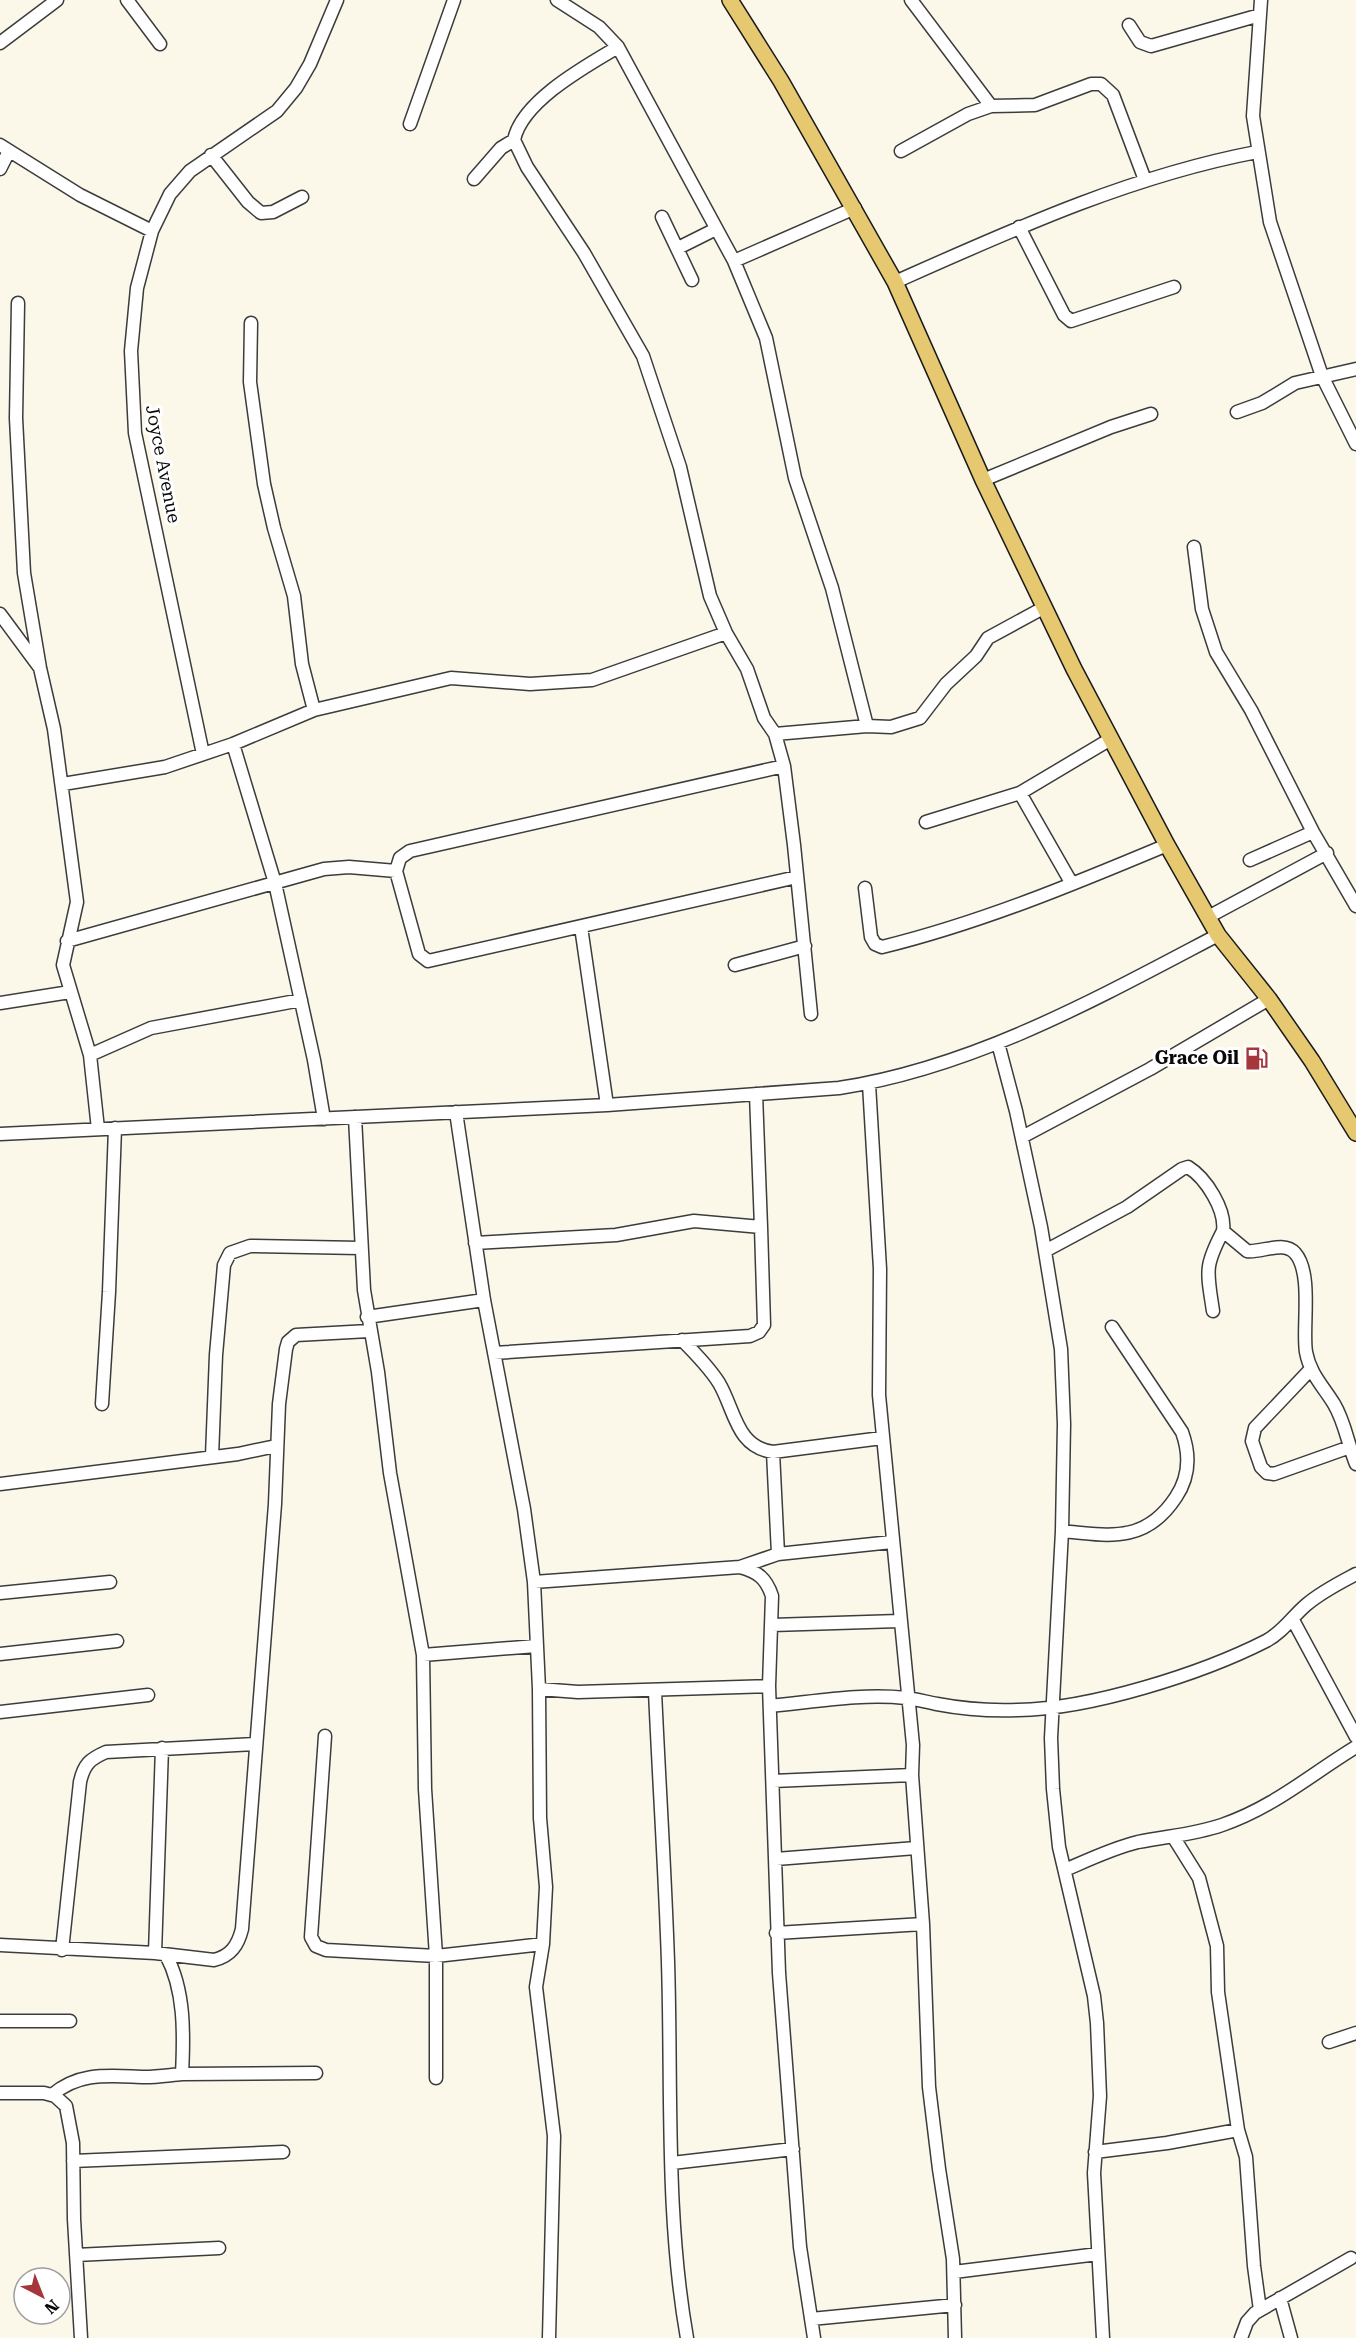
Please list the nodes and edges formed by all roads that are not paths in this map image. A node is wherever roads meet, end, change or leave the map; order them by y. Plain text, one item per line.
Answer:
1 (57, 0) edge
2 (128, 0) edge
3 (337, 0) edge
4 (454, 0) edge
5 (557, 0) edge
6 (730, 0) edge
7 (912, 0) edge
8 (1261, 0) edge
9 (1260, 15) junction
10 (1129, 25) dead end
11 (0, 43) edge
12 (160, 44) dead end
13 (618, 47) junction
14 (991, 106) junction
15 (410, 124) dead end
16 (514, 140) junction
17 (4, 149) edge
18 (901, 151) dead end
19 (1257, 152) junction
20 (211, 155) junction
21 (0, 169) edge
22 (474, 179) dead end
23 (1145, 180) junction
24 (302, 197) dead end
25 (855, 208) junction
26 (662, 217) dead end
27 (1019, 227) junction
28 (716, 229) junction
29 (152, 231) junction
30 (678, 248) junction
31 (734, 261) junction
32 (692, 280) dead end
33 (895, 282) junction
34 (1174, 287) dead end
35 (18, 303) dead end
36 (251, 323) dead end
37 (1356, 369) edge
38 (1322, 376) junction
39 (1237, 412) dead end
40 (1151, 414) dead end
41 (1356, 444) edge
42 (983, 480) junction
43 (1194, 547) dead end
44 (1045, 607) junction
45 (0, 614) edge
46 (726, 633) junction
47 (40, 668) junction
48 (314, 710) junction
49 (867, 726) junction
50 (776, 734) junction
51 (1109, 740) junction
52 (232, 744) junction
53 (203, 754) junction
54 (784, 765) junction
55 (63, 784) junction
56 (1020, 794) junction
57 (926, 822) dead end
58 (1313, 832) junction
59 (1167, 845) junction
60 (1327, 853) junction
61 (1250, 860) dead end
62 (396, 871) junction
63 (796, 877) junction
64 (275, 883) junction
65 (1072, 884) junction
66 (865, 888) dead end
67 (1356, 906) edge
68 (1208, 917) junction
69 (581, 927) junction
70 (1218, 935) junction
71 (67, 941) junction
72 (805, 946) junction
73 (735, 965) dead end
74 (70, 992) junction
75 (1269, 999) junction
76 (301, 1000) junction
77 (0, 1003) edge
78 (811, 1014) dead end
79 (998, 1043) junction
80 (90, 1055) junction
81 (869, 1084) junction
82 (756, 1094) junction
83 (607, 1105) junction
84 (456, 1112) junction
85 (355, 1117) junction
86 (324, 1119) junction
87 (115, 1128) junction
88 (98, 1129) junction
89 (1356, 1133) edge
90 (0, 1134) edge
91 (1022, 1137) junction
92 (761, 1227) junction
93 (1223, 1231) junction
94 (475, 1243) junction
95 (360, 1248) junction
96 (1045, 1251) junction
97 (484, 1300) junction
98 (1213, 1311) dead end
99 (367, 1317) junction
100 (1112, 1327) dead end
101 (369, 1331) junction
102 (682, 1340) junction
103 (494, 1353) junction
104 (1310, 1370) junction
105 (102, 1404) dead end
106 (882, 1438) junction
107 (276, 1446) junction
108 (1350, 1447) junction
109 (773, 1452) junction
110 (212, 1456) junction
111 (1356, 1464) edge
112 (0, 1484) edge
113 (1062, 1531) junction
114 (892, 1542) junction
115 (778, 1554) junction
116 (740, 1567) junction
117 (1356, 1574) edge
118 (110, 1582) dead end
119 (534, 1582) junction
120 (0, 1593) edge
121 (1293, 1620) junction
122 (899, 1621) junction
123 (772, 1626) junction
124 (117, 1641) dead end
125 (536, 1646) junction
126 (0, 1654) edge
127 (423, 1655) junction
128 (769, 1686) junction
129 (539, 1689) junction
130 (655, 1690) junction
131 (148, 1695) dead end
132 (907, 1698) junction
133 (770, 1706) junction
134 (1053, 1708) junction
135 (0, 1712) edge
136 (325, 1736) dead end
137 (1356, 1737) edge
138 (255, 1744) junction
139 (1356, 1747) edge
140 (162, 1748) junction
141 (912, 1775) junction
142 (773, 1781) junction
143 (1174, 1838) junction
144 (916, 1848) junction
145 (776, 1859) junction
146 (1065, 1870) junction
147 (923, 1924) junction
148 (776, 1933) junction
149 (543, 1944) junction
150 (0, 1945) edge
151 (62, 1950) junction
152 (161, 1954) junction
153 (436, 1956) junction
154 (0, 2021) edge
155 (70, 2021) dead end
156 (1356, 2033) edge
157 (1329, 2042) dead end
158 (316, 2073) dead end
159 (182, 2074) junction
160 (435, 2078) dead end
161 (0, 2093) edge
162 (52, 2095) junction
163 (1238, 2130) junction
164 (794, 2149) junction
165 (283, 2152) dead end
166 (1095, 2152) junction
167 (74, 2161) junction
168 (672, 2163) junction
169 (219, 2248) dead end
170 (1098, 2254) junction
171 (76, 2255) junction
172 (1351, 2258) dead end
173 (954, 2272) junction
174 (1280, 2298) junction
175 (955, 2305) junction
176 (1260, 2310) junction
177 (812, 2319) junction
178 (81, 2338) edge
179 (549, 2338) edge
180 (687, 2338) edge
181 (814, 2338) edge
182 (955, 2338) edge
183 (1103, 2338) edge
184 (1241, 2338) edge
185 (1291, 2338) edge

1 - 11 street
2 - 12 street
3 - 20 street, Joyce Avenue
4 - 15 street
5 - 13 street
6 - 25 main road
7 - 14 street
8 - 9 street
9 - 10 street
9 - 19 street
13 - 16 street
13 - 28 street
14 - 18 street
14 - 23 street
16 - 22 street
16 - 46 street
17 - 21 street
17 - 29 street
19 - 23 street
19 - 38 street
20 - 24 street
20 - 29 street, Joyce Avenue
23 - 27 street
25 - 31 street
25 - 33 main road
26 - 30 street
27 - 33 street
27 - 34 street
28 - 30 street
28 - 31 street
29 - 53 street, Joyce Avenue
30 - 32 street
31 - 49 street
33 - 42 main road
35 - 47 street
36 - 48 street
37 - 38 street
38 - 39 street
38 - 41 street
40 - 42 street
42 - 44 main road
43 - 58 street
44 - 49 street
44 - 51 main road
45 - 47 street
46 - 48 street
46 - 50 street
47 - 55 street
48 - 52 street
49 - 50 street
50 - 54 street
51 - 56 street
51 - 59 main road
52 - 53 street
52 - 64 street
53 - 55 street
54 - 62 street
54 - 63 street
55 - 71 street
56 - 57 street
56 - 65 street
58 - 60 street
58 - 61 street
59 - 65 street
59 - 68 main road
60 - 67 street
60 - 68 street
62 - 64 street
62 - 69 street
63 - 69 street
63 - 72 street
64 - 71 street
64 - 76 street
65 - 66 street
68 - 70 main road
69 - 83 street
70 - 75 main road
70 - 79 street
71 - 74 street
72 - 73 street
72 - 78 street
74 - 77 street
74 - 80 street
75 - 89 main road
75 - 91 street
76 - 80 street
76 - 86 street
79 - 81 street
79 - 91 street
80 - 88 street
81 - 82 street
81 - 106 street
82 - 83 street
82 - 92 street
83 - 84 street
84 - 85 street
84 - 94 street
85 - 86 street
85 - 95 street
86 - 87 street
87 - 88 street
87 - 105 street
88 - 90 street
91 - 96 street
92 - 94 street
92 - 102 street
93 - 96 street
93 - 98 street
93 - 104 street
94 - 97 street
95 - 99 street
95 - 110 street
96 - 113 street
97 - 99 street
97 - 103 street
99 - 101 street
100 - 113 street
101 - 107 street
101 - 127 street
102 - 103 street
102 - 109 street
103 - 119 street
104 - 108 street
104 - 108 street
106 - 109 street
106 - 114 street
107 - 110 street
107 - 138 street
108 - 111 street
109 - 115 street
110 - 112 street
113 - 134 street
114 - 115 street
114 - 122 street
115 - 116 street
116 - 119 street
116 - 123 street
117 - 121 street
118 - 120 street
119 - 125 street
121 - 134 street
121 - 137 street
122 - 123 street
122 - 132 street
123 - 128 street
124 - 126 street
125 - 127 street
125 - 129 street
127 - 153 street
128 - 130 street
128 - 133 street
129 - 130 street
129 - 149 street
130 - 168 street
131 - 135 street
132 - 133 street
132 - 134 street
132 - 141 street
133 - 142 street
134 - 146 street
136 - 153 street
138 - 140 street
138 - 152 street
139 - 143 street
140 - 151 street
140 - 152 street
141 - 142 street
141 - 144 street
142 - 145 street
143 - 146 street
143 - 163 street
144 - 145 street
144 - 147 street
145 - 148 street
146 - 166 street
147 - 148 street
147 - 173 street
148 - 164 street
149 - 153 street
149 - 179 street
150 - 151 street
151 - 152 street
152 - 159 street
153 - 160 street
154 - 155 street
156 - 157 street
158 - 159 street
159 - 162 street
161 - 162 street
162 - 167 street
163 - 166 street
163 - 176 street
164 - 168 street
164 - 177 street
165 - 167 street
166 - 170 street
167 - 171 street
168 - 180 street
169 - 171 street
170 - 173 street
170 - 183 street
171 - 178 street
172 - 174 street
173 - 175 street
174 - 176 street
174 - 185 street
175 - 177 street
175 - 182 street
176 - 184 street
177 - 181 street

